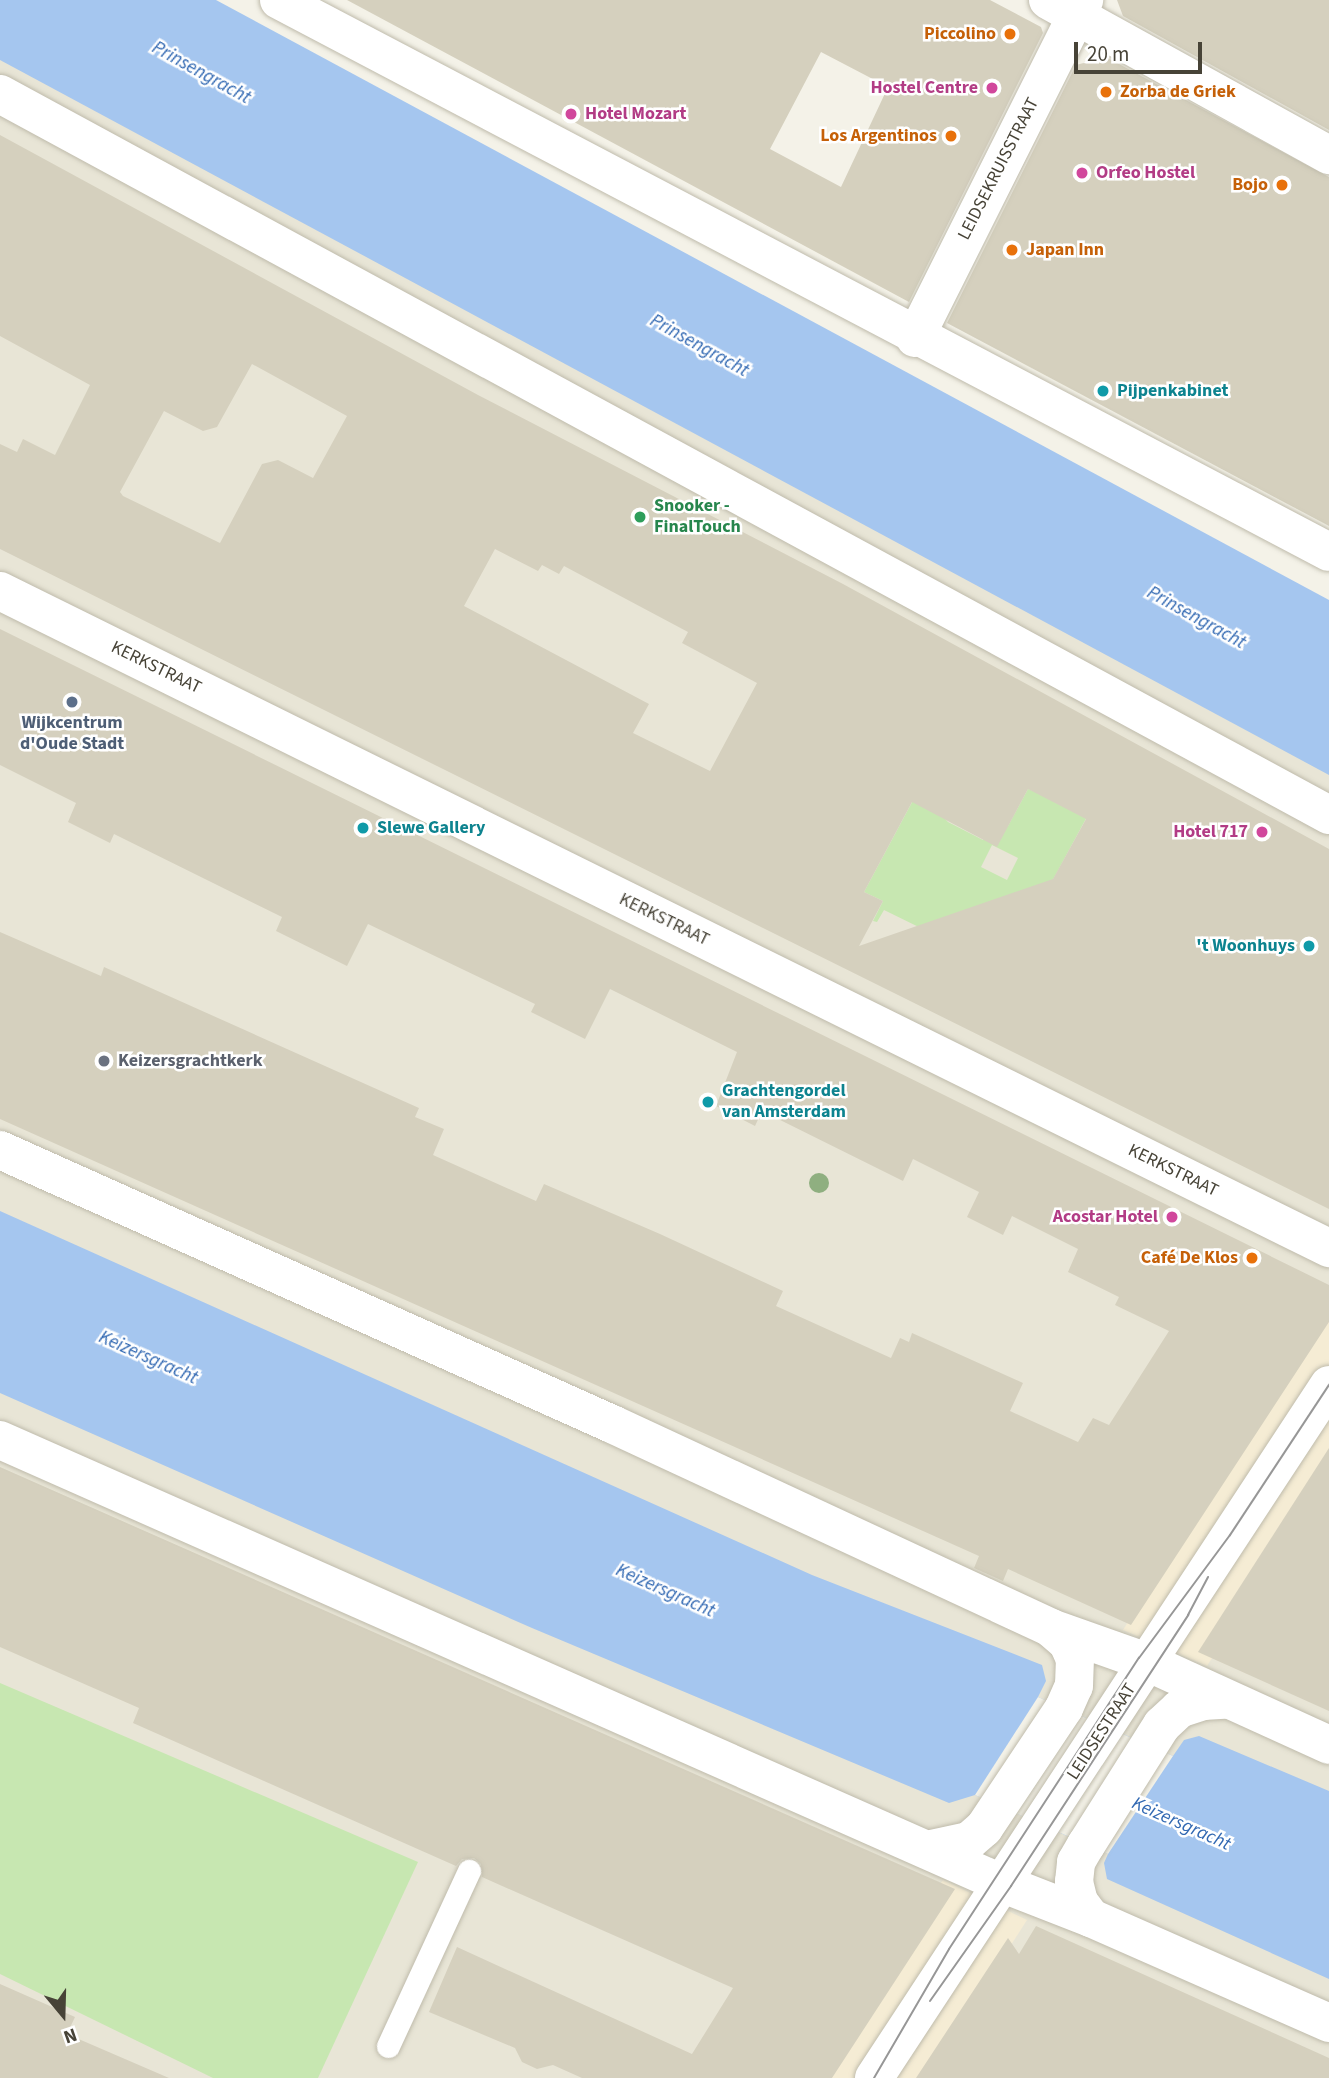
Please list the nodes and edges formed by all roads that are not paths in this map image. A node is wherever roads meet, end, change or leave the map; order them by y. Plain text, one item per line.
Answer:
1 (279, 0) edge
2 (1069, 5) edge
3 (0, 94) edge
4 (1329, 155) edge
5 (915, 338) junction
6 (1329, 552) edge
7 (0, 591) edge
8 (1329, 815) edge
9 (0, 1150) edge
10 (1329, 1248) edge
11 (1329, 1385) edge
12 (0, 1440) edge
13 (1051, 1628) junction
14 (1147, 1662) junction
15 (1224, 1700) junction
16 (1329, 1745) edge
17 (931, 1849) junction
18 (469, 1871) dead end
19 (1001, 1883) junction
20 (1091, 1918) junction
21 (1329, 2023) edge
22 (388, 2046) dead end
23 (874, 2078) edge

1 - 5 street
2 - 4 street
2 - 5 street, LEIDSEKRUISSTRAAT
3 - 8 street
5 - 6 street
7 - 10 street, KERKSTRAAT
9 - 13 street
11 - 14 street, LEIDSESTRAAT
12 - 17 street
13 - 14 street
13 - 17 street
14 - 15 street
14 - 19 street, LEIDSESTRAAT
15 - 16 street
15 - 20 street
17 - 19 street
18 - 22 lane
19 - 20 street
19 - 23 street, LEIDSESTRAAT
20 - 21 street

